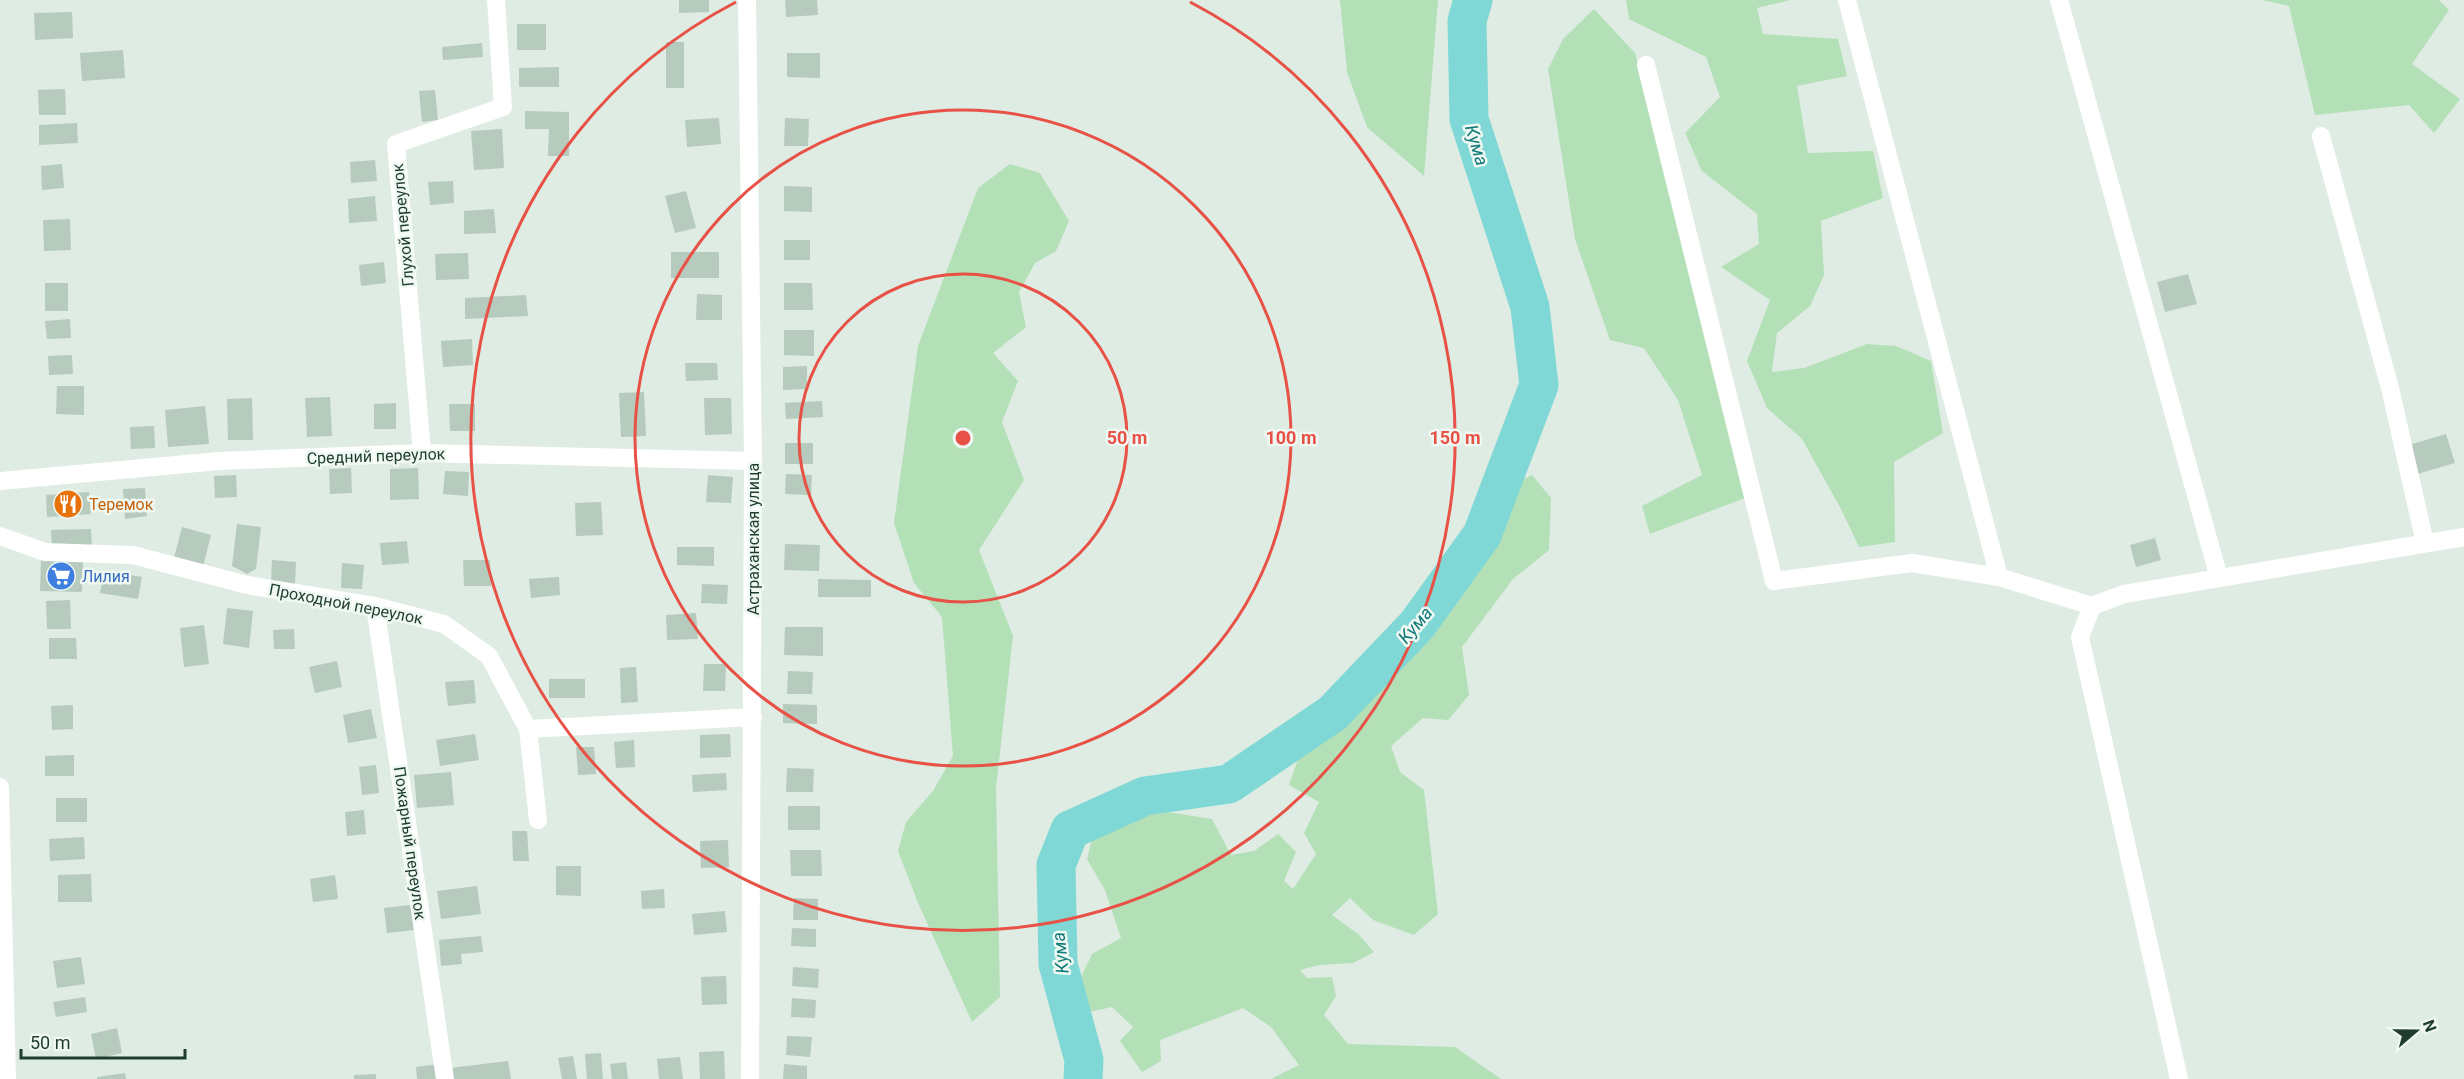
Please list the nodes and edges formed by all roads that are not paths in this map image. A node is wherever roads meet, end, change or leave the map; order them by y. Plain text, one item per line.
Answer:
1 (496, 0) edge
2 (747, 0) edge
3 (1847, 0) edge
4 (2059, 0) edge
5 (1646, 64) dead end
6 (2320, 136) dead end
7 (422, 453) junction
8 (753, 461) junction
9 (0, 481) edge
10 (0, 536) edge
11 (2464, 537) edge
12 (2425, 543) junction
13 (1999, 577) junction
14 (2219, 578) junction
15 (375, 606) junction
16 (2092, 606) junction
17 (753, 717) junction
18 (528, 729) junction
19 (0, 787) edge
20 (538, 820) dead end
21 (7, 1079) edge
22 (445, 1079) edge
23 (750, 1079) edge
24 (2180, 1079) edge

1 - 7 street, Глухой переулок
2 - 8 street, Астраханская улица
3 - 13 street
4 - 14 street
5 - 13 street
6 - 12 street
7 - 8 street, Средний переулок
7 - 9 street, Средний переулок
8 - 17 street, Астраханская улица
10 - 15 street, Проходной переулок
11 - 12 street
12 - 14 street
13 - 16 street
14 - 16 street
15 - 18 street, Проходной переулок
15 - 22 street, Пожарный переулок
16 - 24 street
17 - 18 street
17 - 23 street, Астраханская улица
18 - 20 street
19 - 21 street

